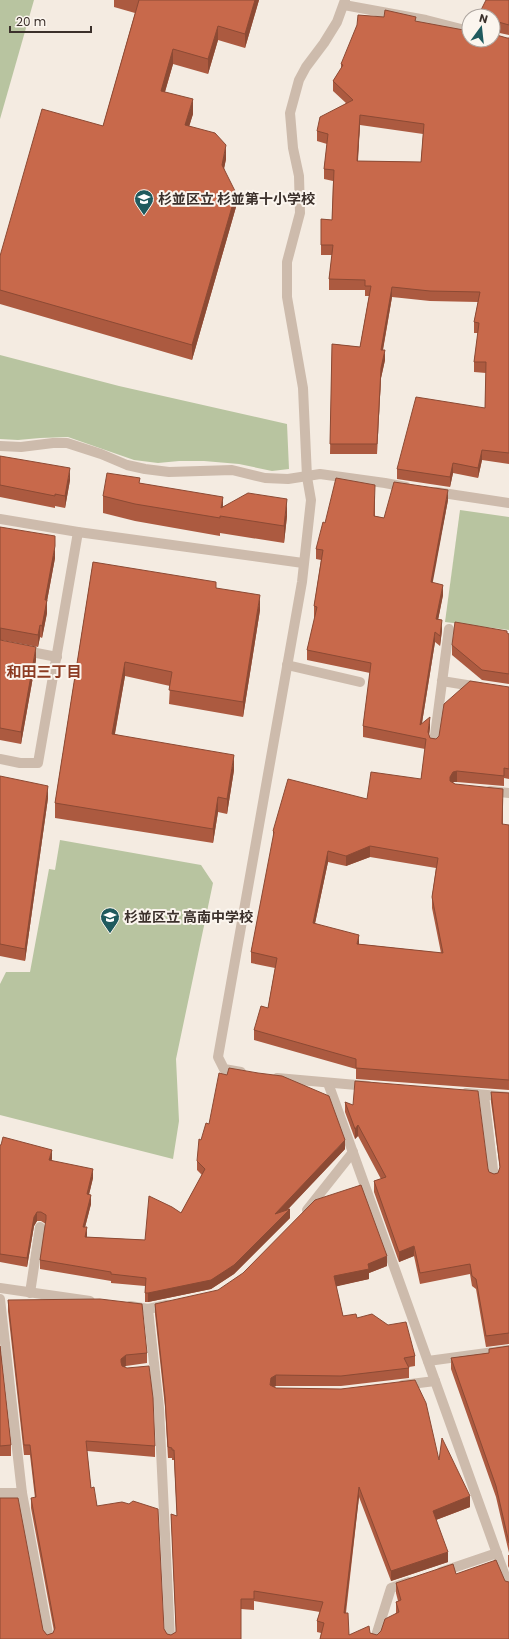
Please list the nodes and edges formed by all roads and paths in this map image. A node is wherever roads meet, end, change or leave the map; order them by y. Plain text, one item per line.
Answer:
1 (344, 2) edge
2 (461, 29) edge
3 (0, 446) edge
4 (307, 477) junction
5 (413, 488) edge
6 (427, 490) edge
7 (509, 503) edge
8 (0, 519) edge
9 (78, 532) junction
10 (303, 563) junction
11 (449, 630) dead end
12 (0, 646) edge
13 (57, 657) junction
14 (287, 665) junction
15 (442, 680) junction
16 (360, 682) dead end
17 (486, 688) edge
18 (434, 743) edge
19 (0, 759) edge
20 (479, 790) edge
21 (509, 793) edge
22 (252, 1074) edge
23 (266, 1077) edge
24 (328, 1083) junction
25 (375, 1086) edge
26 (453, 1092) edge
27 (484, 1095) junction
28 (509, 1097) edge
29 (353, 1152) junction
30 (494, 1178) edge
31 (301, 1216) edge
32 (40, 1227) dead end
33 (0, 1288) edge
34 (30, 1293) junction
35 (0, 1299) edge
36 (101, 1302) edge
37 (177, 1303) edge
38 (116, 1304) edge
39 (148, 1309) junction
40 (509, 1350) edge
41 (428, 1360) junction
42 (435, 1381) junction
43 (396, 1386) edge
44 (0, 1493) edge
45 (22, 1493) junction
46 (497, 1553) junction
47 (509, 1587) edge
48 (49, 1639) edge
49 (170, 1639) edge
50 (375, 1639) edge

1 - 2 street
1 - 4 street
3 - 4 street
4 - 5 street
4 - 10 street
6 - 7 street
8 - 9 street
9 - 10 street
9 - 13 street
10 - 14 street
11 - 15 street
12 - 13 street
13 - 19 street
14 - 16 street
14 - 22 street
15 - 17 street
15 - 18 street
20 - 21 street
23 - 24 street
24 - 25 street
24 - 29 street
26 - 27 street
27 - 28 street
27 - 30 street
29 - 31 street
29 - 41 street
32 - 34 street
33 - 34 street
34 - 36 street
35 - 45 street
37 - 39 street
38 - 39 street
39 - 49 street
40 - 41 street
41 - 42 street
42 - 43 street
42 - 46 street
44 - 45 street
45 - 48 street
46 - 47 street
46 - 50 street

